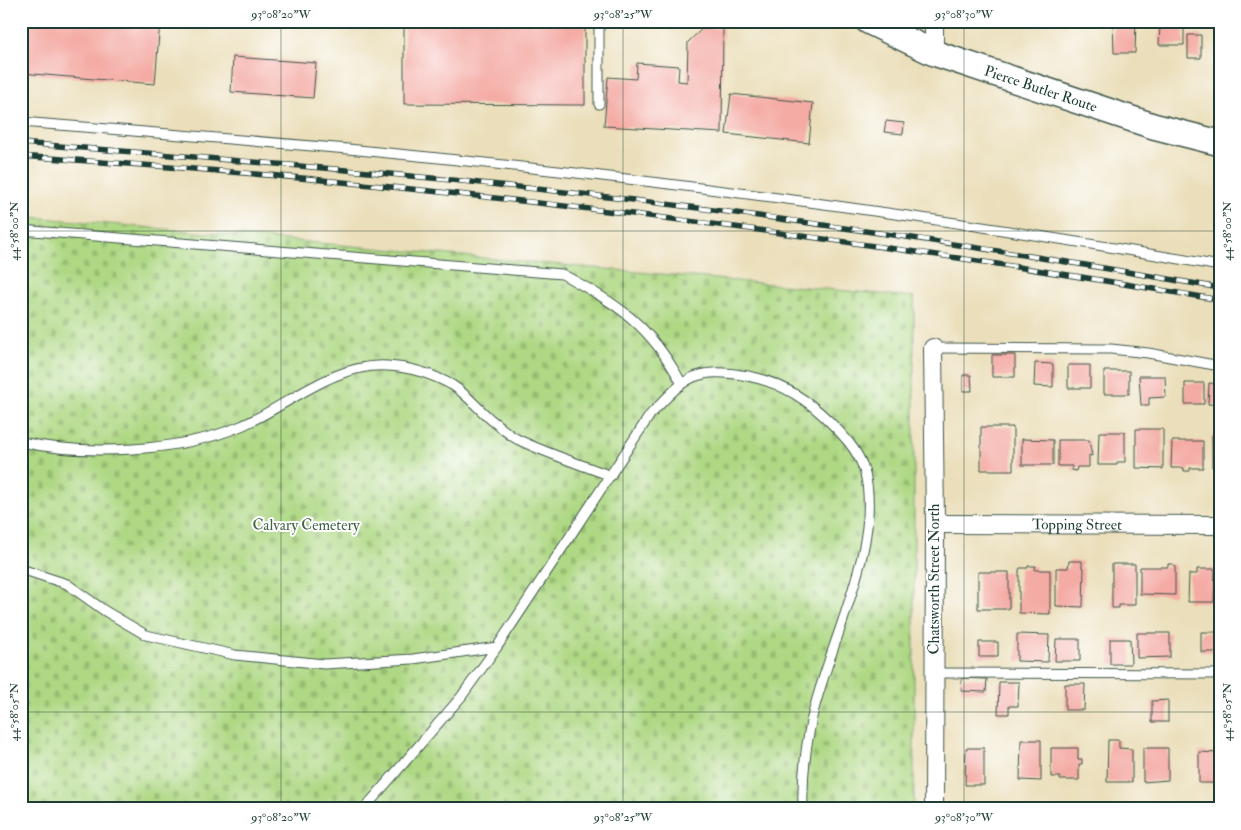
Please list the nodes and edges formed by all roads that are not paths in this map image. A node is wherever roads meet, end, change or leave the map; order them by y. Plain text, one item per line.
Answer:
1 (599, 21) edge
2 (868, 21) edge
3 (934, 21) edge
4 (934, 53) junction
5 (599, 104) dead end
6 (21, 122) edge
7 (1220, 143) edge
8 (21, 230) edge
9 (1220, 266) edge
10 (933, 348) joint
11 (1220, 366) edge
12 (681, 382) junction
13 (21, 442) edge
14 (611, 476) junction
15 (935, 524) junction
16 (1220, 525) edge
17 (21, 569) edge
18 (497, 647) junction
19 (933, 673) junction
20 (1220, 674) edge
21 (364, 809) edge
22 (803, 809) edge
23 (934, 809) edge

1 - 5 lane
2 - 4 main road, Pierce Butler Route
3 - 4 street
4 - 7 main road, Pierce Butler Route
6 - 9 lane
8 - 12 lane
10 - 11 lane
10 - 15 street, Chatsworth Street North
12 - 14 lane
12 - 22 lane
13 - 14 lane
14 - 18 lane
15 - 16 street, Topping Street
15 - 19 street, Chatsworth Street North
17 - 18 lane
18 - 21 lane
19 - 20 lane
19 - 23 street, Chatsworth Street North

